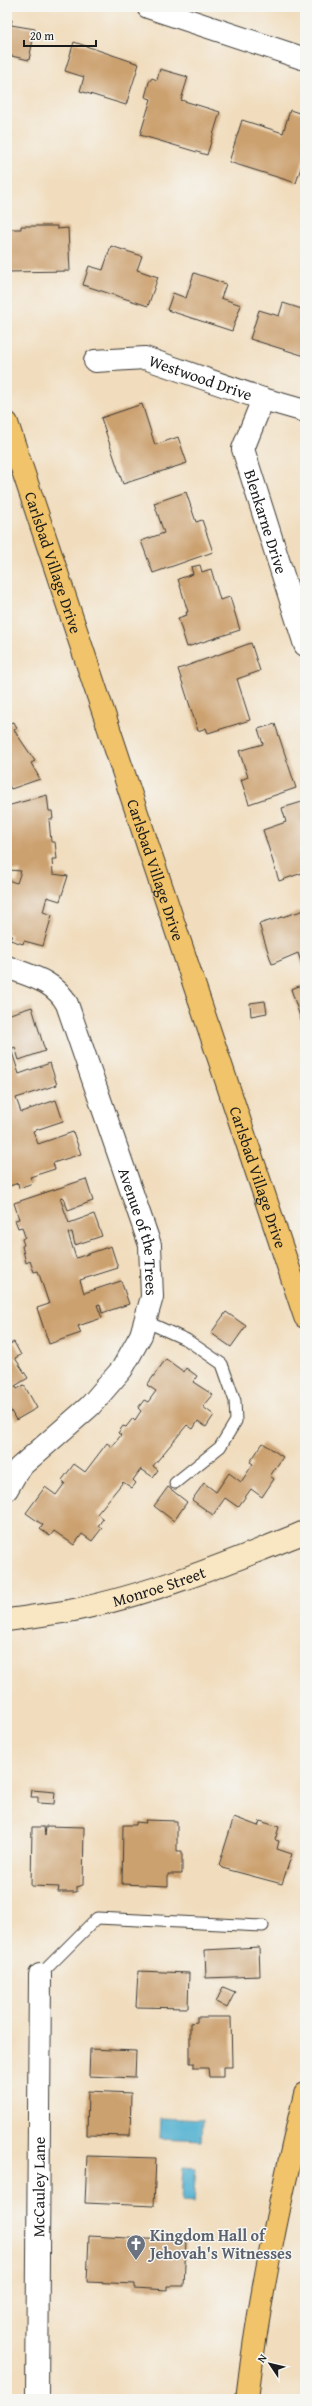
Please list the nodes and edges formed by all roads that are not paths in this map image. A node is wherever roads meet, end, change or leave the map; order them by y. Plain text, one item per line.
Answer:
1 (148, 7) edge
2 (305, 59) edge
3 (95, 362) dead end
4 (263, 399) junction
5 (305, 411) edge
6 (7, 424) edge
7 (305, 645) edge
8 (7, 967) edge
9 (305, 1317) edge
10 (145, 1321) junction
11 (13, 1465) edge
12 (175, 1483) dead end
13 (7, 1489) edge
14 (305, 1532) edge
15 (7, 1620) edge
16 (263, 1926) dead end
17 (40, 1975) joint
18 (305, 2094) edge
19 (37, 2399) edge
20 (247, 2399) edge

1 - 2 street
3 - 4 street, Westwood Drive
4 - 5 street, Westwood Drive
4 - 7 street, Blenkarne Drive
6 - 9 main road, Carlsbad Village Drive
8 - 10 street, Avenue of the Trees
10 - 11 street, Avenue of the Trees
10 - 12 lane
11 - 13 street, Avenue of the Trees
14 - 15 main road, Monroe Street
16 - 17 lane
17 - 19 street, McCauley Lane
18 - 20 main road

